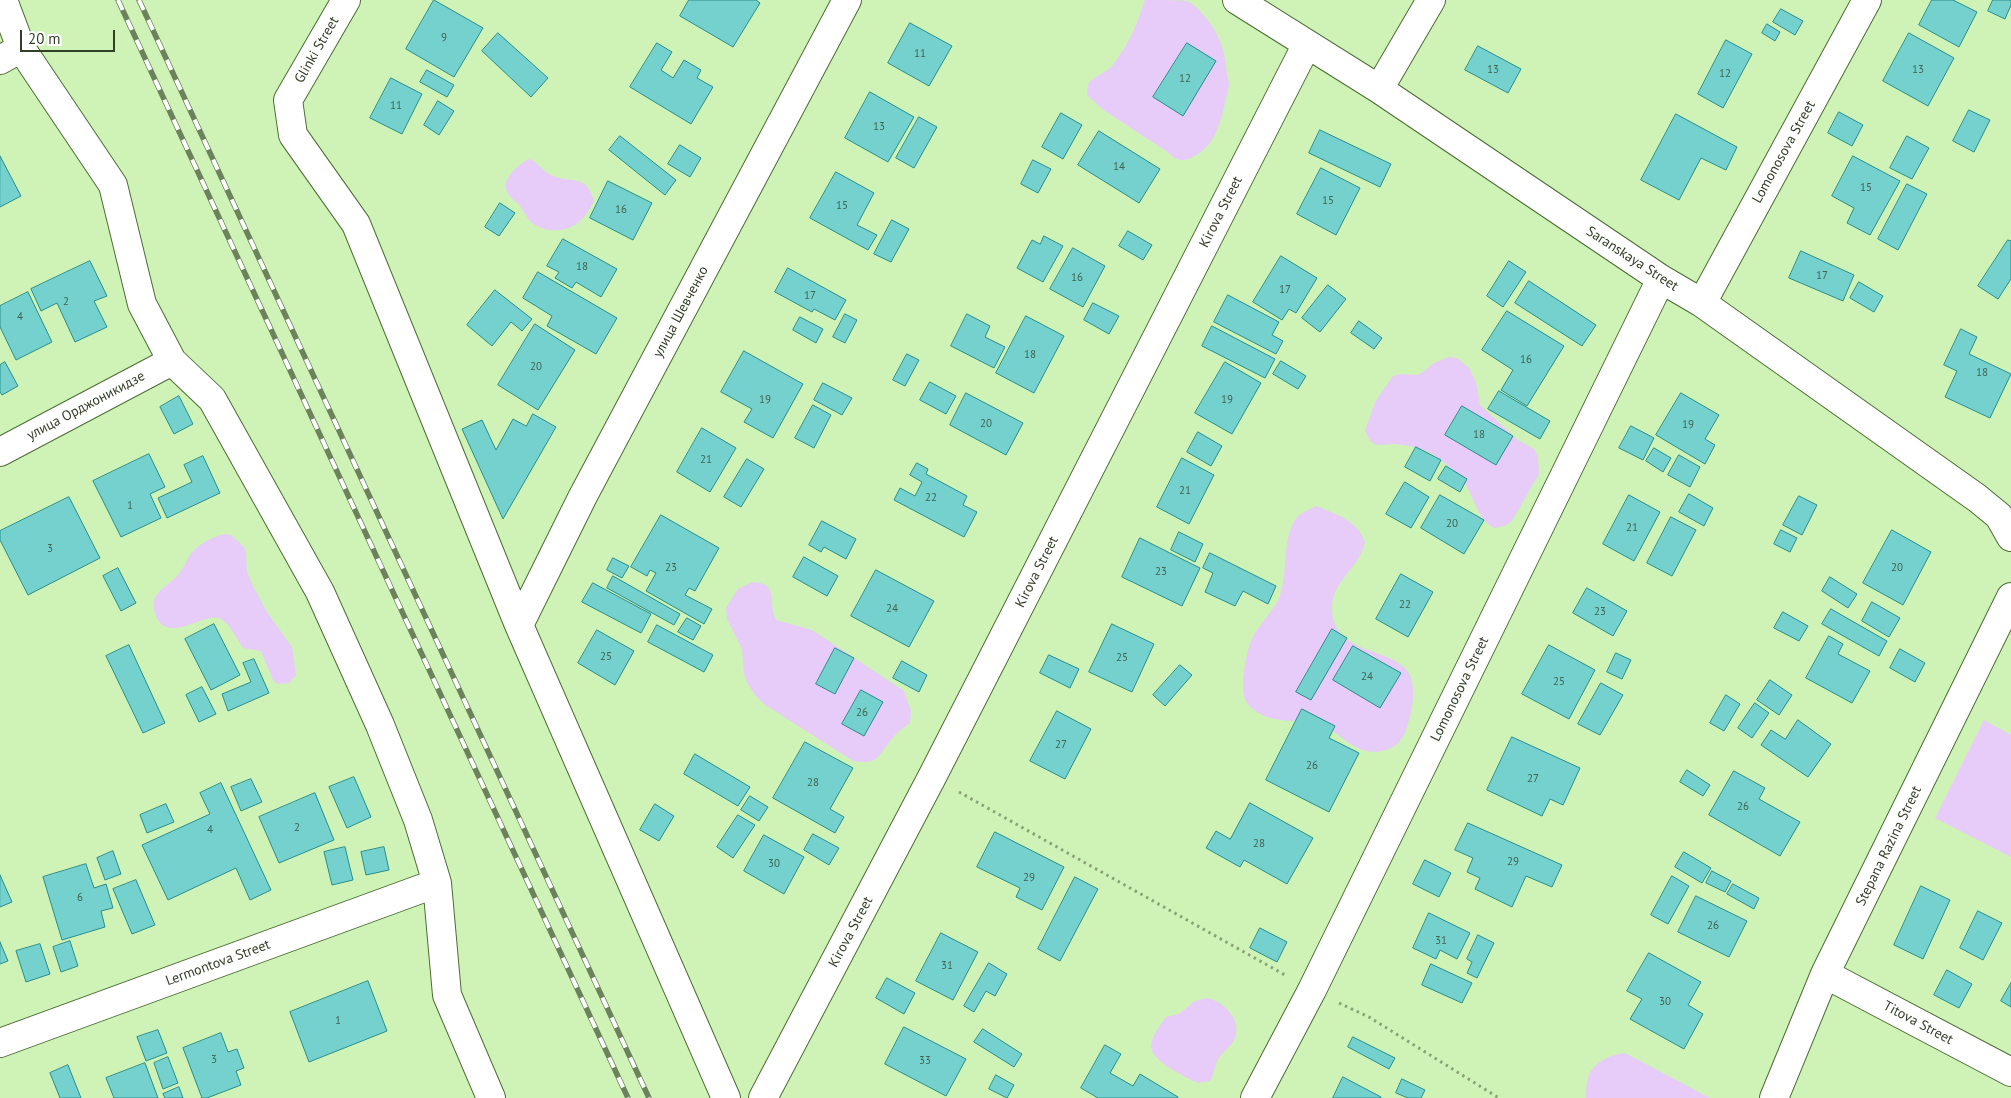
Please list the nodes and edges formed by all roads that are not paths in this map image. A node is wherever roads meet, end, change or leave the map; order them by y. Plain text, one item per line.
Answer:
1 (4, 0) edge
2 (346, 0) edge
3 (847, 0) edge
4 (1237, 0) edge
5 (1431, 0) edge
6 (1867, 0) edge
7 (1307, 44) junction
8 (10, 54) edge
9 (1379, 89) junction
10 (1661, 279) junction
11 (1702, 303) junction
12 (172, 361) junction
13 (0, 452) edge
14 (2011, 537) edge
15 (2011, 597) edge
16 (519, 625) junction
17 (437, 883) junction
18 (1825, 974) junction
19 (0, 1043) edge
20 (2011, 1072) edge
21 (491, 1098) edge
22 (726, 1098) edge
23 (763, 1098) edge
24 (1255, 1098) edge
25 (1774, 1098) edge

1 - 8 street
2 - 16 street, Glinki Street
3 - 16 street, улица Шевченко
4 - 7 street, Saranskaya Street
5 - 9 street
6 - 11 street, Lomonosova Street
7 - 9 street, Saranskaya Street
7 - 23 street, Kirova Street
8 - 12 street
9 - 10 street, Saranskaya Street
10 - 11 street, Saranskaya Street
10 - 24 street, Lomonosova Street
11 - 14 street, Saranskaya Street
12 - 13 street, улица Орджоникидзе
12 - 17 street
15 - 18 street, Stepana Razina Street
16 - 22 street
17 - 19 street, Lermontova Street
17 - 21 street
18 - 20 street, Titova Street
18 - 25 street, Stepana Razina Street

